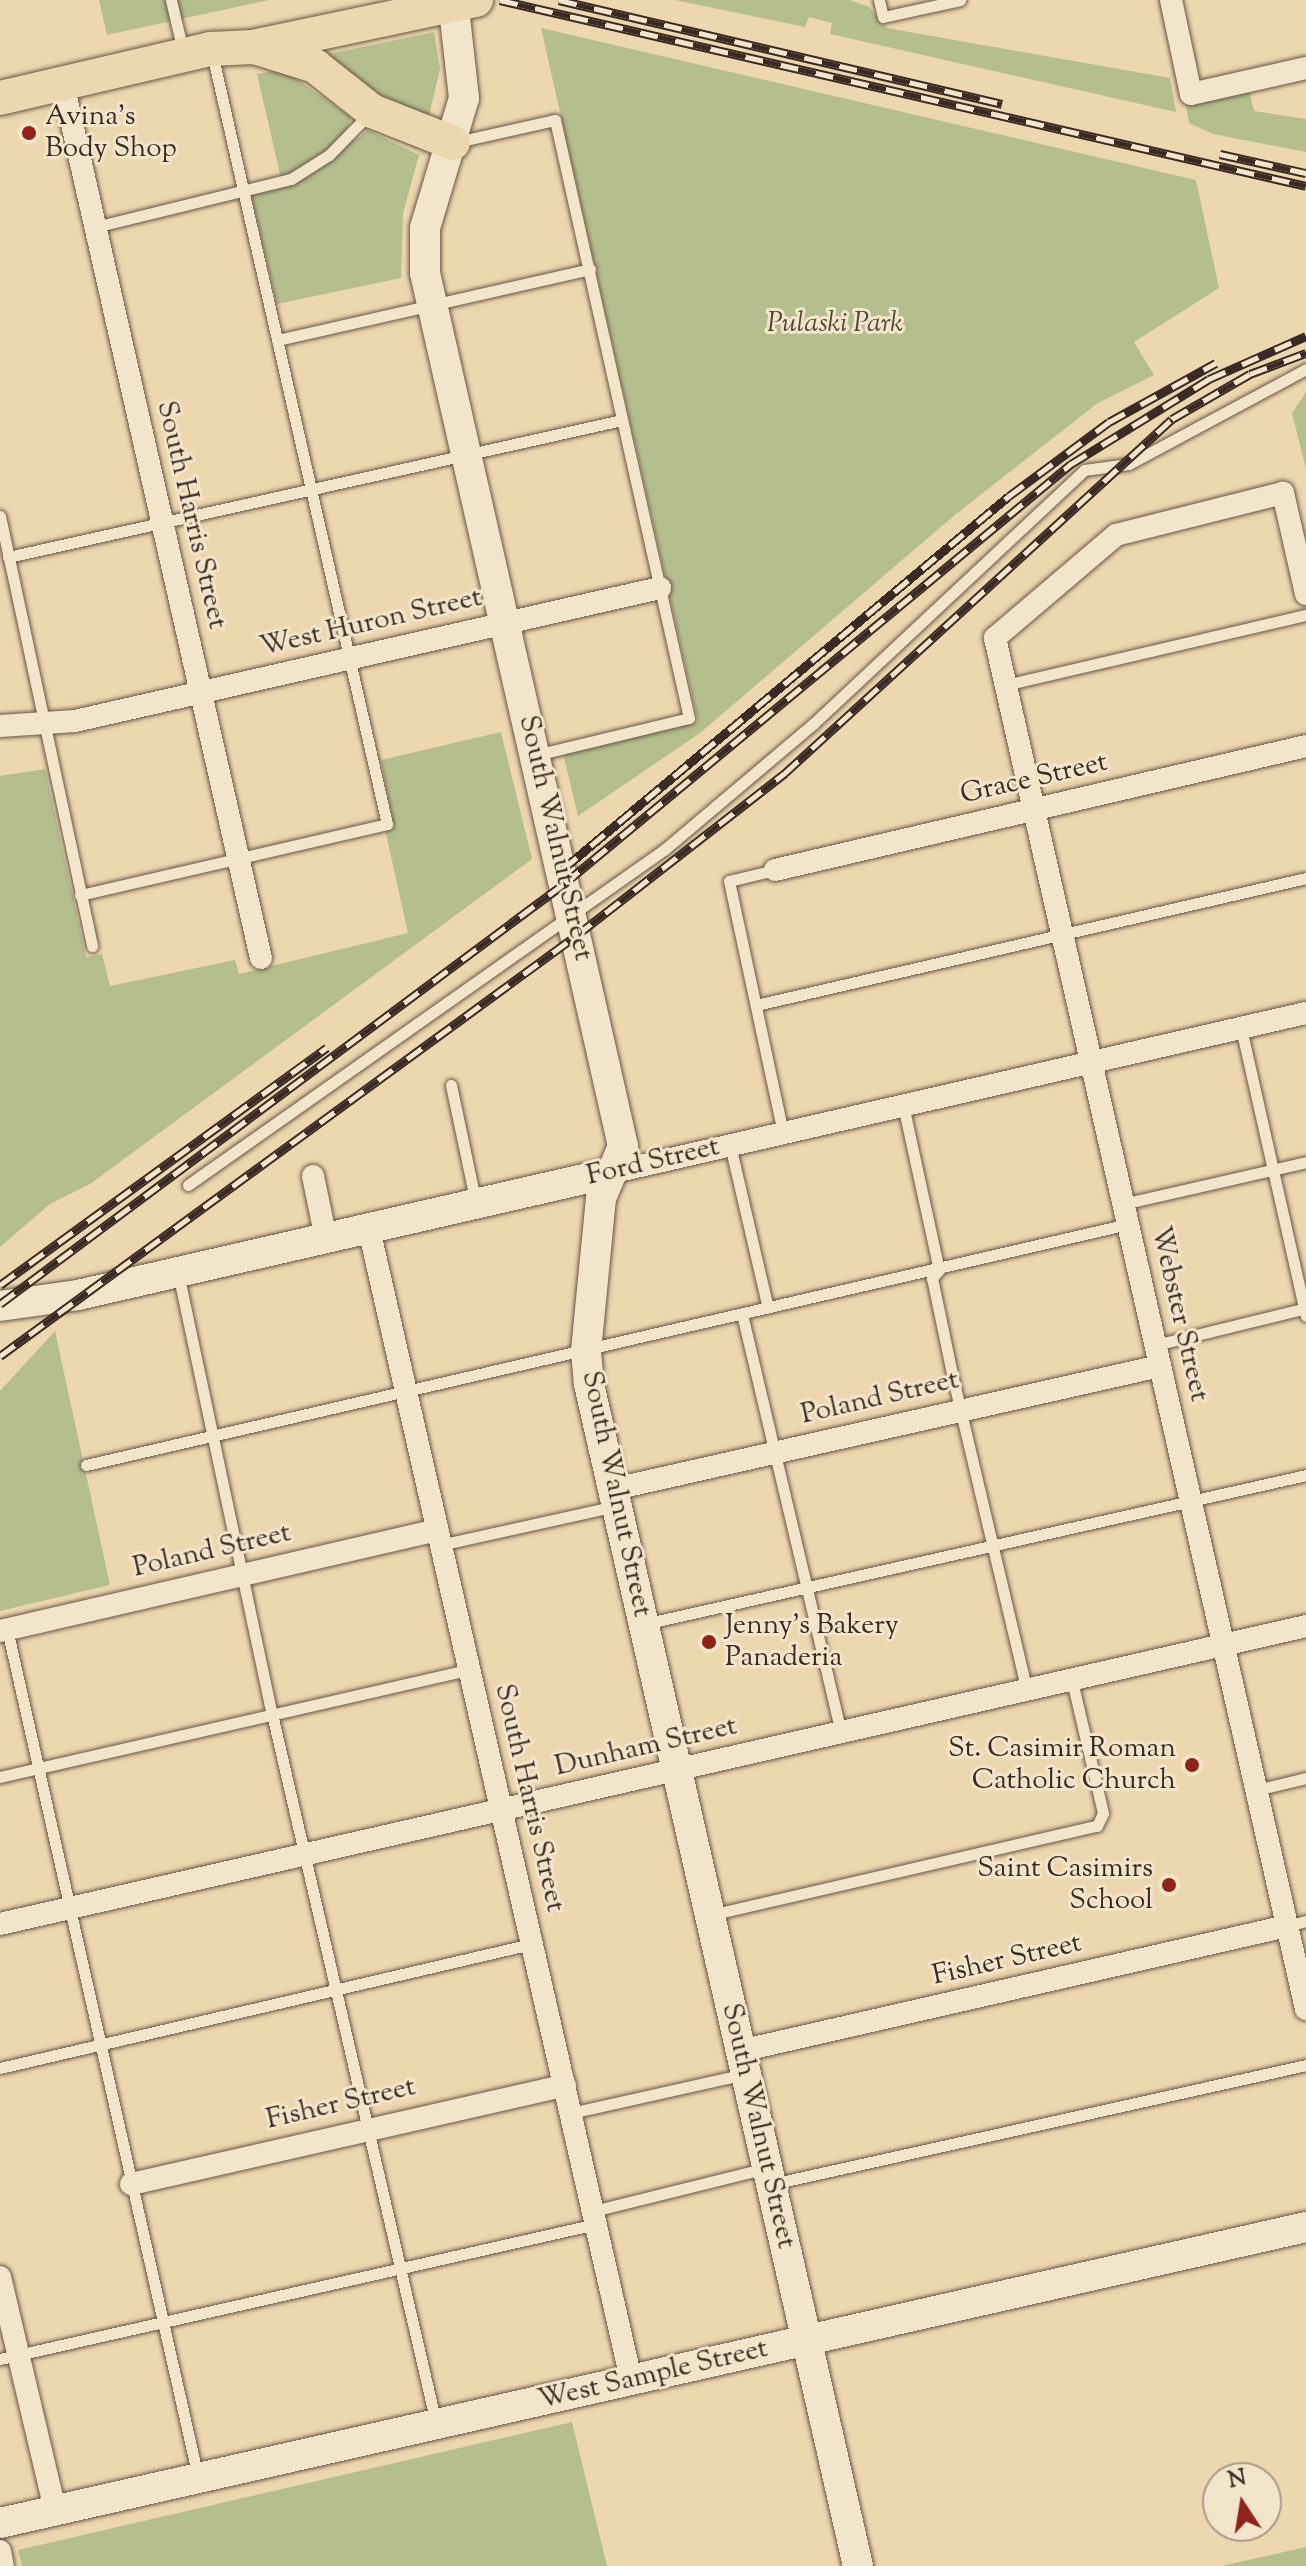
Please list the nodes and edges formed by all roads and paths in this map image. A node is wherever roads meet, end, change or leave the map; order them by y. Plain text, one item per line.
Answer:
1 (171, 0) edge
2 (368, 0) edge
3 (879, 0) edge
4 (960, 0) edge
5 (1171, 0) edge
6 (461, 2) edge
7 (253, 47) junction
8 (198, 52) junction
9 (1306, 68) edge
10 (63, 84) junction
11 (0, 98) edge
12 (372, 111) junction
13 (453, 143) junction
14 (244, 192) junction
15 (95, 227) junction
16 (590, 269) junction
17 (432, 306) junction
18 (278, 340) junction
19 (1306, 369) edge
20 (622, 420) junction
21 (466, 455) junction
22 (312, 489) junction
23 (0, 516) edge
24 (162, 522) junction
25 (8, 557) junction
26 (660, 588) junction
27 (1306, 594) edge
28 (1306, 615) edge
29 (505, 623) junction
30 (351, 659) junction
31 (1005, 685) junction
32 (201, 693) junction
33 (0, 726) edge
34 (41, 727) junction
35 (1306, 746) edge
36 (535, 755) junction
37 (1034, 811) junction
38 (237, 858) junction
39 (775, 870) joint
40 (1306, 878) edge
41 (80, 895) junction
42 (572, 915) junction
43 (1062, 933) junction
44 (92, 946) dead end
45 (261, 958) dead end
46 (756, 1005) junction
47 (1306, 1013) edge
48 (1241, 1028) junction
49 (1091, 1061) junction
50 (451, 1085) dead end
51 (903, 1105) junction
52 (783, 1133) junction
53 (730, 1144) junction
54 (1306, 1162) edge
55 (1273, 1170) junction
56 (610, 1173) junction
57 (313, 1176) dead end
58 (188, 1185) dead end
59 (476, 1204) junction
60 (1125, 1214) junction
61 (369, 1229) junction
62 (326, 1239) junction
63 (939, 1270) junction
64 (177, 1272) junction
65 (0, 1306) edge
66 (768, 1308) junction
67 (1305, 1312) edge
68 (742, 1314) junction
69 (586, 1351) junction
70 (1157, 1356) junction
71 (406, 1391) junction
72 (961, 1411) junction
73 (214, 1434) junction
74 (774, 1453) junction
75 (86, 1465) dead end
76 (1306, 1475) edge
77 (616, 1498) junction
78 (1191, 1504) junction
79 (439, 1537) junction
80 (994, 1549) junction
81 (243, 1574) junction
82 (807, 1589) junction
83 (644, 1624) junction
84 (1306, 1626) edge
85 (3, 1630) edge
86 (1223, 1646) junction
87 (469, 1670) junction
88 (1072, 1681) junction
89 (1027, 1691) junction
90 (272, 1714) junction
91 (841, 1735) junction
92 (37, 1768) junction
93 (677, 1769) junction
94 (0, 1777) edge
95 (1306, 1778) edge
96 (1256, 1790) junction
97 (501, 1810) junction
98 (304, 1851) junction
99 (69, 1908) junction
100 (710, 1915) junction
101 (0, 1924) edge
102 (1296, 1924) edge
103 (531, 1944) junction
104 (338, 1988) junction
105 (1306, 2009) edge
106 (100, 2045) junction
107 (743, 2063) junction
108 (1306, 2065) edge
109 (0, 2068) edge
110 (565, 2085) junction
111 (571, 2113) junction
112 (366, 2129) junction
113 (769, 2176) junction
114 (131, 2184) junction
115 (594, 2218) junction
116 (1306, 2227) edge
117 (399, 2268) junction
118 (0, 2277) edge
119 (164, 2323) junction
120 (807, 2340) junction
121 (9, 2357) edge
122 (631, 2379) junction
123 (437, 2424) junction
124 (198, 2478) junction
125 (55, 2510) junction
126 (0, 2523) edge
127 (0, 2551) edge
128 (3, 2566) edge
129 (858, 2566) edge

1 - 8 lane
2 - 8 main road
3 - 4 lane
5 - 9 street
6 - 7 main road
6 - 13 street, South Walnut Street
7 - 8 main road
7 - 12 main road
8 - 10 main road
8 - 14 lane
10 - 11 main road
10 - 15 street, South Harris Street
12 - 13 main road
12 - 14 lane
13 - 16 lane
13 - 17 street, South Walnut Street
14 - 15 lane
14 - 18 lane
15 - 24 street, South Harris Street
16 - 17 lane
16 - 20 lane
17 - 18 lane
17 - 21 street, South Walnut Street
18 - 22 lane
19 - 42 lane
20 - 21 lane
20 - 26 lane
21 - 22 lane
21 - 29 street, South Walnut Street
22 - 24 lane
22 - 30 lane
23 - 25 lane
24 - 25 lane
24 - 32 street, South Harris Street
25 - 34 lane
26 - 29 street, West Huron Street
26 - 36 lane
27 - 31 street, Webster Street
28 - 31 lane
29 - 30 street, West Huron Street
29 - 36 street, South Walnut Street
30 - 32 street, West Huron Street
30 - 38 lane
31 - 37 street, Webster Street
32 - 34 street, West Huron Street
32 - 38 street, South Harris Street
33 - 34 street, West Huron Street
34 - 41 lane
35 - 37 street, Grace Street
36 - 42 street, South Walnut Street
37 - 39 street, Grace Street
37 - 43 street, Webster Street
38 - 41 lane
38 - 45 street, South Harris Street
39 - 46 lane
40 - 43 lane
41 - 44 lane
42 - 56 street, South Walnut Street
42 - 58 lane
43 - 46 lane
43 - 49 street, Webster Street
46 - 52 lane
47 - 48 street, Ford Street
48 - 49 street, Ford Street
48 - 55 lane
49 - 51 street, Ford Street
49 - 60 street, Webster Street
50 - 59 lane
51 - 52 street, Ford Street
51 - 63 lane
52 - 53 street, Ford Street
53 - 56 street, Ford Street
53 - 66 lane
54 - 55 lane
55 - 60 lane
55 - 67 lane
56 - 59 street, Ford Street
56 - 69 street, South Walnut Street
57 - 62 street
59 - 61 street, Ford Street
60 - 63 lane
60 - 70 street, Webster Street
61 - 62 street, Ford Street
61 - 71 street, South Harris Street
62 - 64 street, Ford Street
63 - 66 lane
63 - 72 lane
64 - 65 street, Ford Street
64 - 73 lane
66 - 68 lane
67 - 70 lane
68 - 69 lane
68 - 74 lane
69 - 71 lane
69 - 77 street, South Walnut Street
70 - 72 street, Poland Street
70 - 78 street, Webster Street
71 - 73 lane
71 - 79 street, South Harris Street
72 - 74 street, Poland Street
72 - 80 lane
73 - 75 lane
73 - 81 lane
74 - 77 street, Poland Street
74 - 82 lane
76 - 78 lane
77 - 79 lane
77 - 83 street, South Walnut Street
78 - 80 lane
78 - 86 street, Webster Street
79 - 81 street, Poland Street
79 - 87 street, South Harris Street
80 - 82 lane
80 - 89 lane
81 - 85 street, Poland Street
81 - 90 lane
82 - 83 lane
82 - 91 lane
83 - 93 street, South Walnut Street
84 - 86 street, Dunham Street
85 - 92 lane
86 - 88 street, Dunham Street
86 - 96 street, Webster Street
87 - 90 lane
87 - 97 street, South Harris Street
88 - 89 street, Dunham Street
88 - 100 lane
89 - 91 street, Dunham Street
90 - 92 lane
90 - 98 lane
91 - 93 street, Dunham Street
92 - 94 lane
92 - 99 lane
93 - 97 street, Dunham Street
93 - 100 street, South Walnut Street
95 - 96 lane
96 - 102 street, Webster Street
97 - 98 street, Dunham Street
97 - 103 street, South Harris Street
98 - 99 street, Dunham Street
98 - 104 lane
99 - 101 street, Dunham Street
99 - 106 lane
100 - 107 street, South Walnut Street
102 - 105 street, Webster Street
102 - 107 street, Fisher Street
103 - 104 lane
103 - 110 street, South Harris Street
104 - 106 lane
104 - 112 lane
106 - 109 lane
106 - 114 lane
107 - 111 lane
107 - 113 street, South Walnut Street
108 - 113 lane
110 - 111 street, South Harris Street
110 - 112 street, Fisher Street
111 - 115 street, South Harris Street
112 - 114 street, Fisher Street
112 - 117 lane
113 - 115 lane
113 - 120 street, South Walnut Street
114 - 119 lane
115 - 117 lane
115 - 122 street, South Harris Street
116 - 120 street, West Sample Street
117 - 119 lane
117 - 123 lane
118 - 121 street
119 - 121 lane
119 - 124 lane
120 - 122 street, West Sample Street
120 - 129 street, South Walnut Street
121 - 125 street
122 - 123 street, West Sample Street
123 - 124 street, West Sample Street
124 - 125 street, West Sample Street
125 - 126 street, West Sample Street
127 - 128 street

